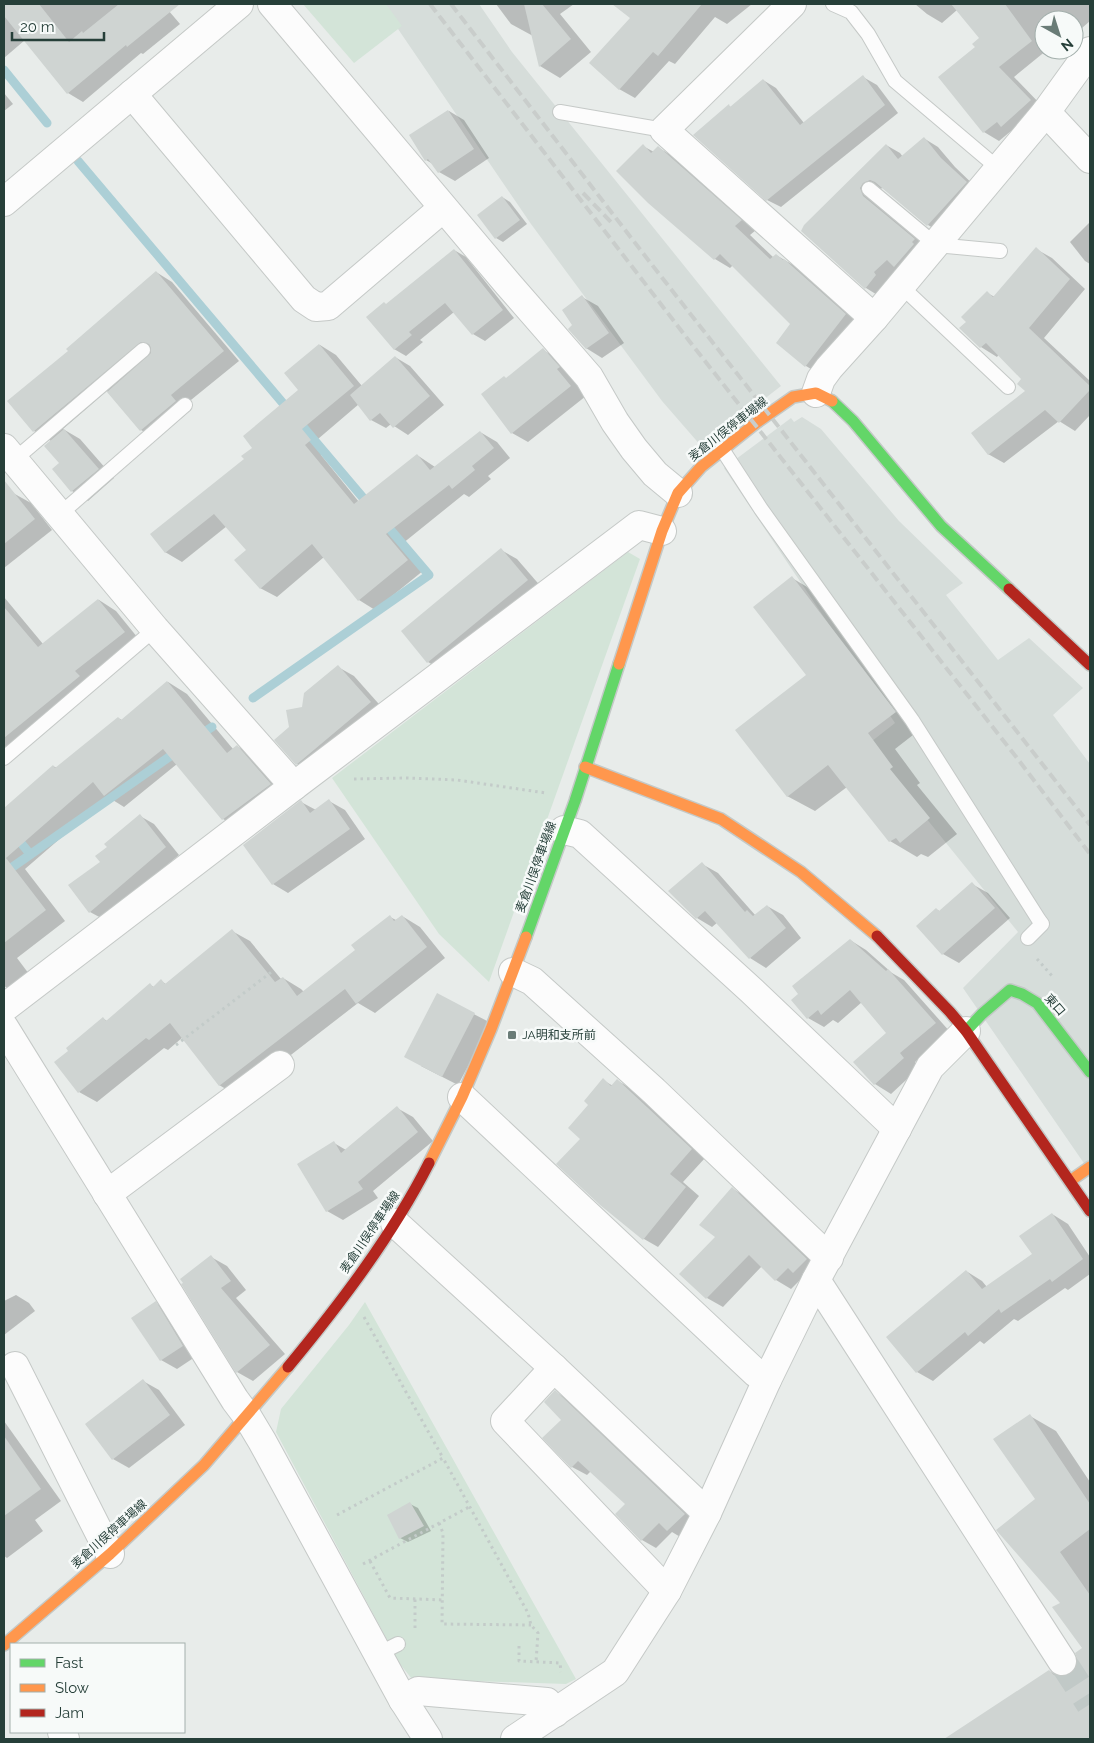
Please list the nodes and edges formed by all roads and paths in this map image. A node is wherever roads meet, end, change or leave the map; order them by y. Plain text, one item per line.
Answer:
1 (239, 4) edge
2 (272, 4) edge
3 (792, 4) edge
4 (833, 4) edge
5 (1090, 51) edge
6 (132, 94) junction
7 (560, 112) dead end
8 (1046, 112) junction
9 (664, 130) junction
10 (1090, 159) edge
11 (999, 169) junction
12 (869, 189) dead end
13 (4, 202) edge
14 (443, 208) junction
15 (936, 245) junction
16 (1000, 251) dead end
17 (901, 286) junction
18 (874, 318) junction
19 (143, 350) dead end
20 (1008, 388) dead end
21 (816, 393) junction
22 (185, 405) dead end
23 (722, 448) junction
24 (9, 454) edge
25 (678, 493) junction
26 (59, 515) junction
27 (662, 531) junction
28 (155, 629) junction
29 (1090, 665) edge
30 (4, 758) edge
31 (585, 767) junction
32 (346, 780) dead end
33 (294, 786) junction
34 (549, 793) dead end
35 (564, 830) junction
36 (1028, 938) dead end
37 (274, 970) dead end
38 (513, 972) junction
39 (4, 1008) edge
40 (4, 1027) edge
41 (966, 1031) junction
42 (176, 1045) dead end
43 (280, 1065) dead end
44 (1090, 1072) edge
45 (462, 1097) junction
46 (897, 1129) junction
47 (1090, 1167) edge
48 (1070, 1181) junction
49 (107, 1194) junction
50 (1090, 1211) edge
51 (395, 1223) junction
52 (822, 1269) junction
53 (360, 1314) dead end
54 (15, 1366) dead end
55 (554, 1368) junction
56 (767, 1380) junction
57 (247, 1416) junction
58 (443, 1458) junction
59 (470, 1507) junction
60 (707, 1513) junction
61 (332, 1518) dead end
62 (439, 1523) junction
63 (110, 1554) junction
64 (370, 1561) junction
65 (358, 1567) dead end
66 (666, 1591) junction
67 (415, 1599) junction
68 (443, 1600) junction
69 (531, 1625) junction
70 (415, 1635) dead end
71 (15, 1641) edge
72 (519, 1646) dead end
73 (519, 1661) dead end
74 (1062, 1661) tunnel mouth
75 (536, 1662) dead end
76 (403, 1700) junction
77 (555, 1713) junction
78 (428, 1739) edge
79 (515, 1739) edge

1 - 6 street
2 - 14 street
3 - 9 street
4 - 11 lane
5 - 8 street
6 - 13 street
6 - 14 street
7 - 9 lane
8 - 10 street
8 - 11 street
9 - 18 street
11 - 15 street
12 - 15 lane
14 - 25 street
15 - 16 lane
15 - 17 street
17 - 18 street
17 - 20 lane
18 - 21 street
19 - 24 lane
21 - 23 main road, 麦倉川俣停車場線
21 - 29 main road
22 - 26 lane
23 - 25 main road, 麦倉川俣停車場線
23 - 36 lane
24 - 26 street
25 - 27 main road, 麦倉川俣停車場線
26 - 28 street
27 - 31 main road, 麦倉川俣停車場線
27 - 33 street
28 - 30 lane
28 - 33 street
31 - 35 main road, 麦倉川俣停車場線
31 - 41 main road
32 - 34 path
33 - 39 street
35 - 38 main road, 麦倉川俣停車場線
35 - 46 street
37 - 42 path
38 - 45 main road, 麦倉川俣停車場線
38 - 52 street
40 - 49 street
41 - 44 main road, 東口
41 - 46 street
41 - 48 main road
43 - 49 street
45 - 51 main road, 麦倉川俣停車場線
45 - 56 street
46 - 52 street
47 - 48 main road
48 - 50 main road
49 - 57 street
51 - 55 street
51 - 57 main road, 麦倉川俣停車場線
52 - 56 street
52 - 74 street
53 - 58 path
54 - 63 street
55 - 60 street
55 - 66 street
56 - 60 street
57 - 63 main road, 麦倉川俣停車場線
57 - 76 street
58 - 59 path
58 - 61 path
59 - 62 path
59 - 69 path
60 - 66 street
62 - 64 path
62 - 68 path
63 - 71 main road, 麦倉川俣停車場線
64 - 65 path
64 - 67 path
66 - 77 street
67 - 68 path
67 - 70 path
68 - 69 path
69 - 75 path
72 - 73 path
76 - 77 street
76 - 78 street
77 - 79 street

